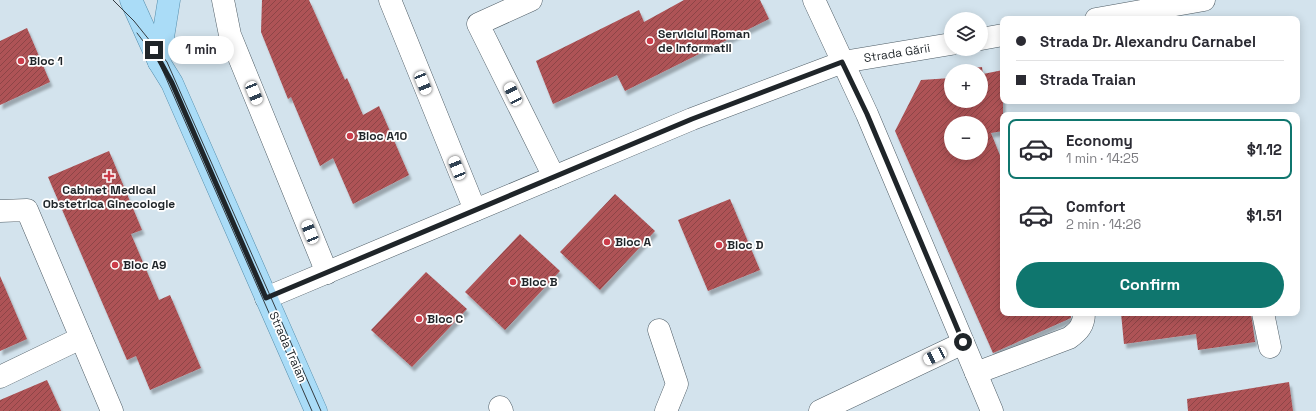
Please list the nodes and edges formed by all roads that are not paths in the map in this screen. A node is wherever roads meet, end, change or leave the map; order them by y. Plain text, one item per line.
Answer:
1 (131, 0) edge
2 (169, 0) edge
3 (223, 0) edge
4 (390, 0) edge
5 (531, 0) edge
6 (814, 0) edge
7 (1204, 0) edge
8 (1113, 16) edge
9 (1000, 36) edge
10 (988, 38) edge
11 (944, 45) edge
12 (159, 62) junction
13 (842, 62) junction
14 (554, 177) junction
15 (475, 210) junction
16 (0, 211) edge
17 (327, 273) junction
18 (266, 298) junction
19 (1084, 316) edge
20 (1264, 316) edge
21 (659, 330) dead end
22 (81, 338) junction
23 (963, 342) junction
24 (1270, 347) dead end
25 (976, 373) junction
26 (0, 377) edge
27 (112, 411) edge
28 (316, 411) edge
29 (666, 411) edge
30 (820, 411) edge
31 (992, 411) edge

1 - 12 main road, Strada Traian
2 - 12 main road
3 - 17 street
4 - 15 street
5 - 14 street
6 - 13 street
7 - 8 street
9 - 10 street
11 - 13 street, Strada Gării
12 - 18 main road, Strada Traian
13 - 14 street, Strada Gării
13 - 23 street
14 - 15 street, Strada Gării
15 - 17 street, Strada Gării
16 - 22 street
17 - 18 street, Strada Gării
18 - 28 main road, Strada Traian
19 - 25 street
20 - 24 street
21 - 29 street
22 - 26 street
22 - 27 street
23 - 25 street
23 - 30 street
25 - 31 street

